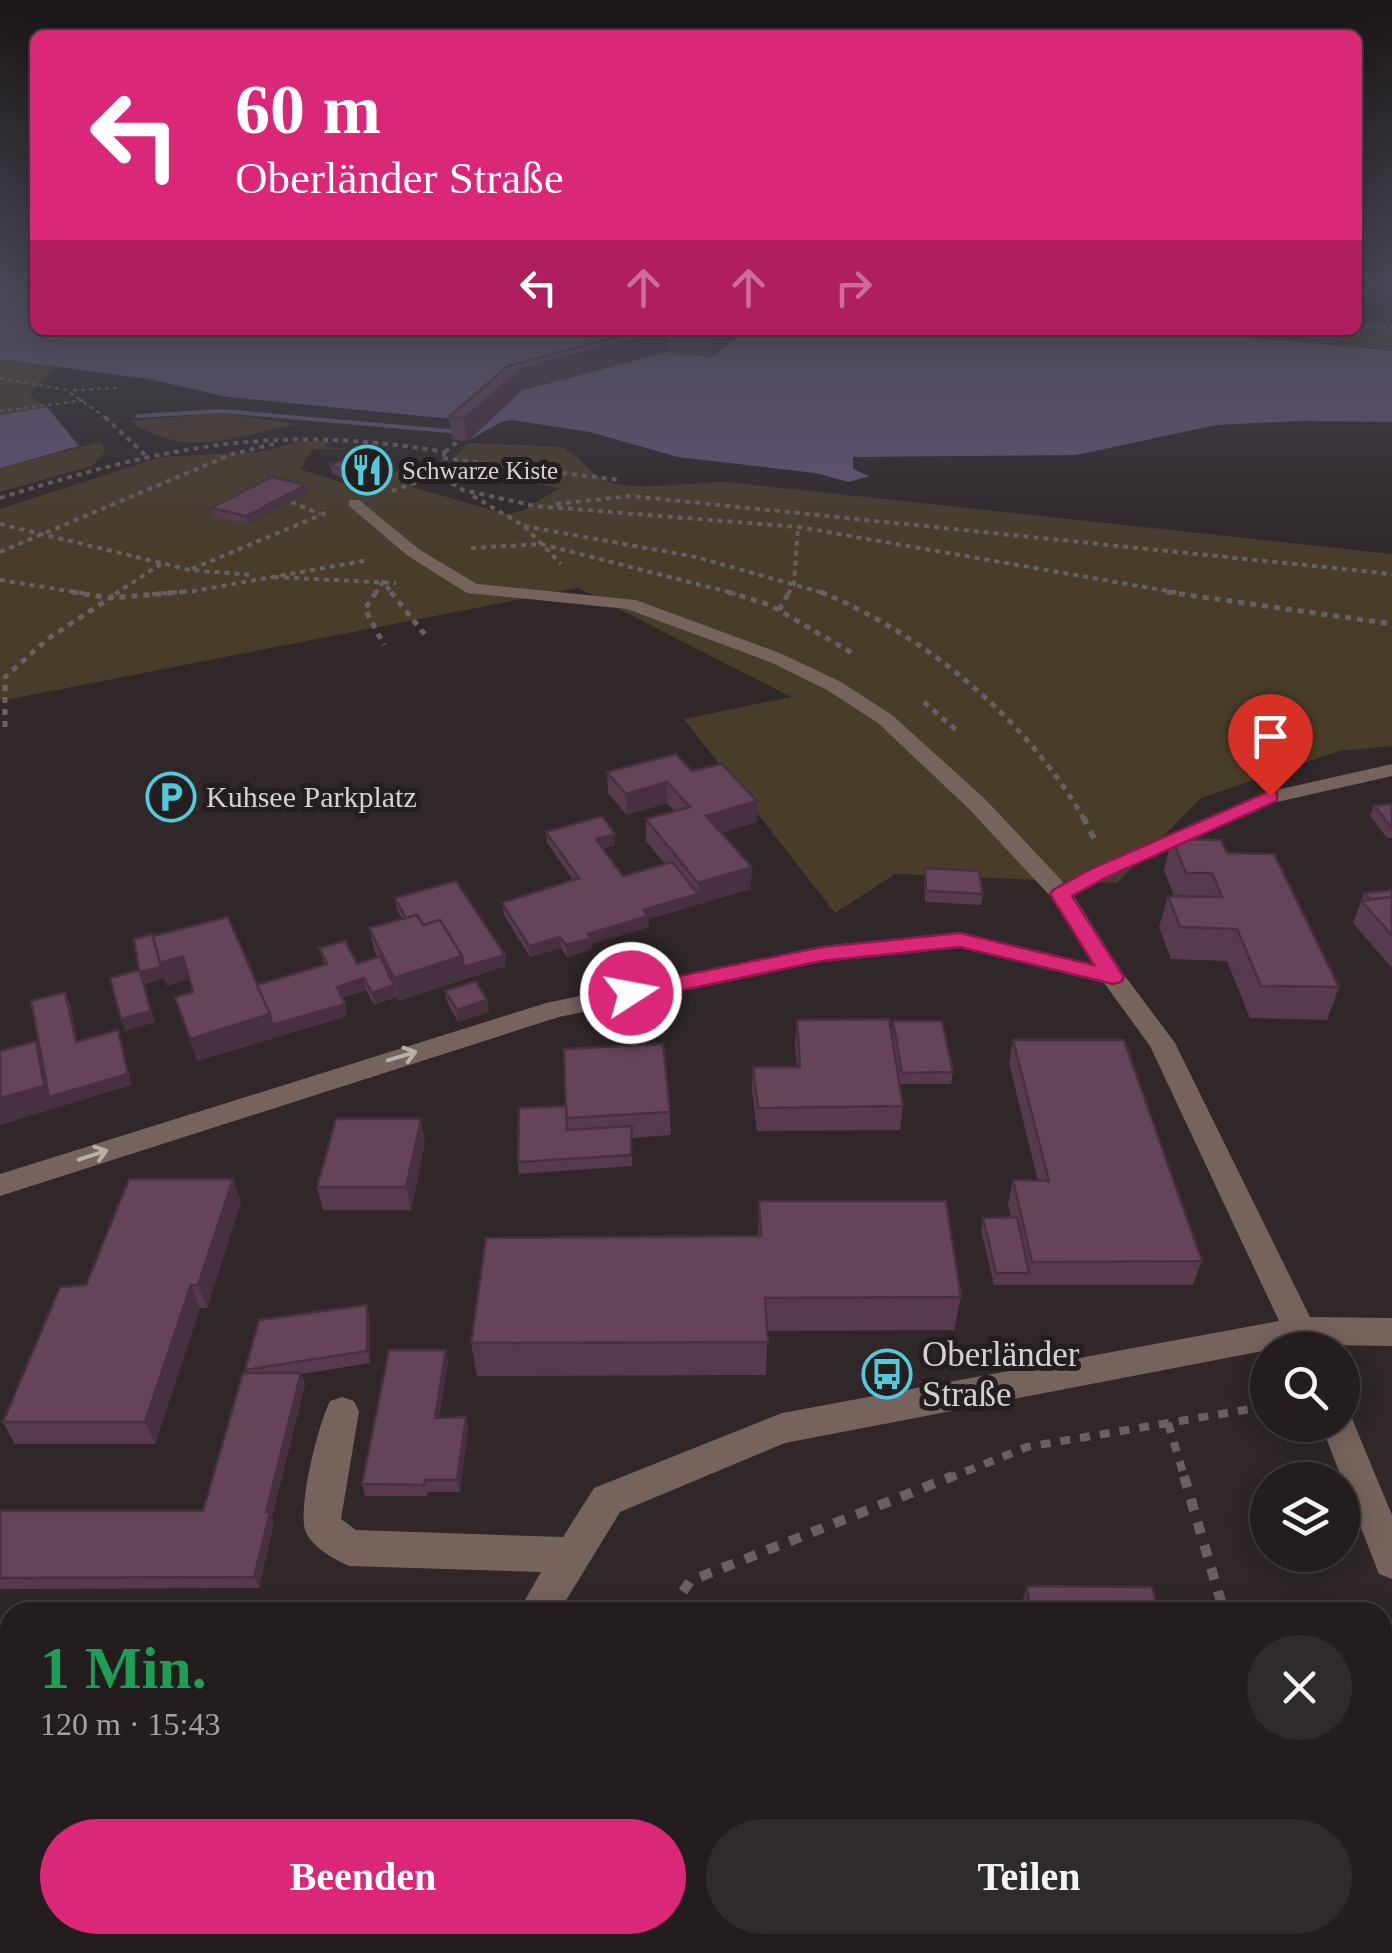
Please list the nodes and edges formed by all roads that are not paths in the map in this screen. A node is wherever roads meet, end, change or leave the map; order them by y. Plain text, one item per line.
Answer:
1 (354, 504) road end
2 (1392, 770) edge
3 (1060, 894) junction
4 (1113, 977) junction
5 (0, 1186) edge
6 (1301, 1332) edge
7 (1392, 1332) edge
8 (1360, 1335) edge
9 (1250, 1349) edge
10 (342, 1412) dead end
11 (1345, 1442) edge
12 (573, 1555) junction
13 (1392, 1561) edge
14 (543, 1602) edge

1 - 3 street
2 - 3 street
3 - 4 street
5 -> 4 street
4 - 6 street
7 - 8 street
9 - 12 street
10 - 12 street
11 - 13 street
12 - 14 street

